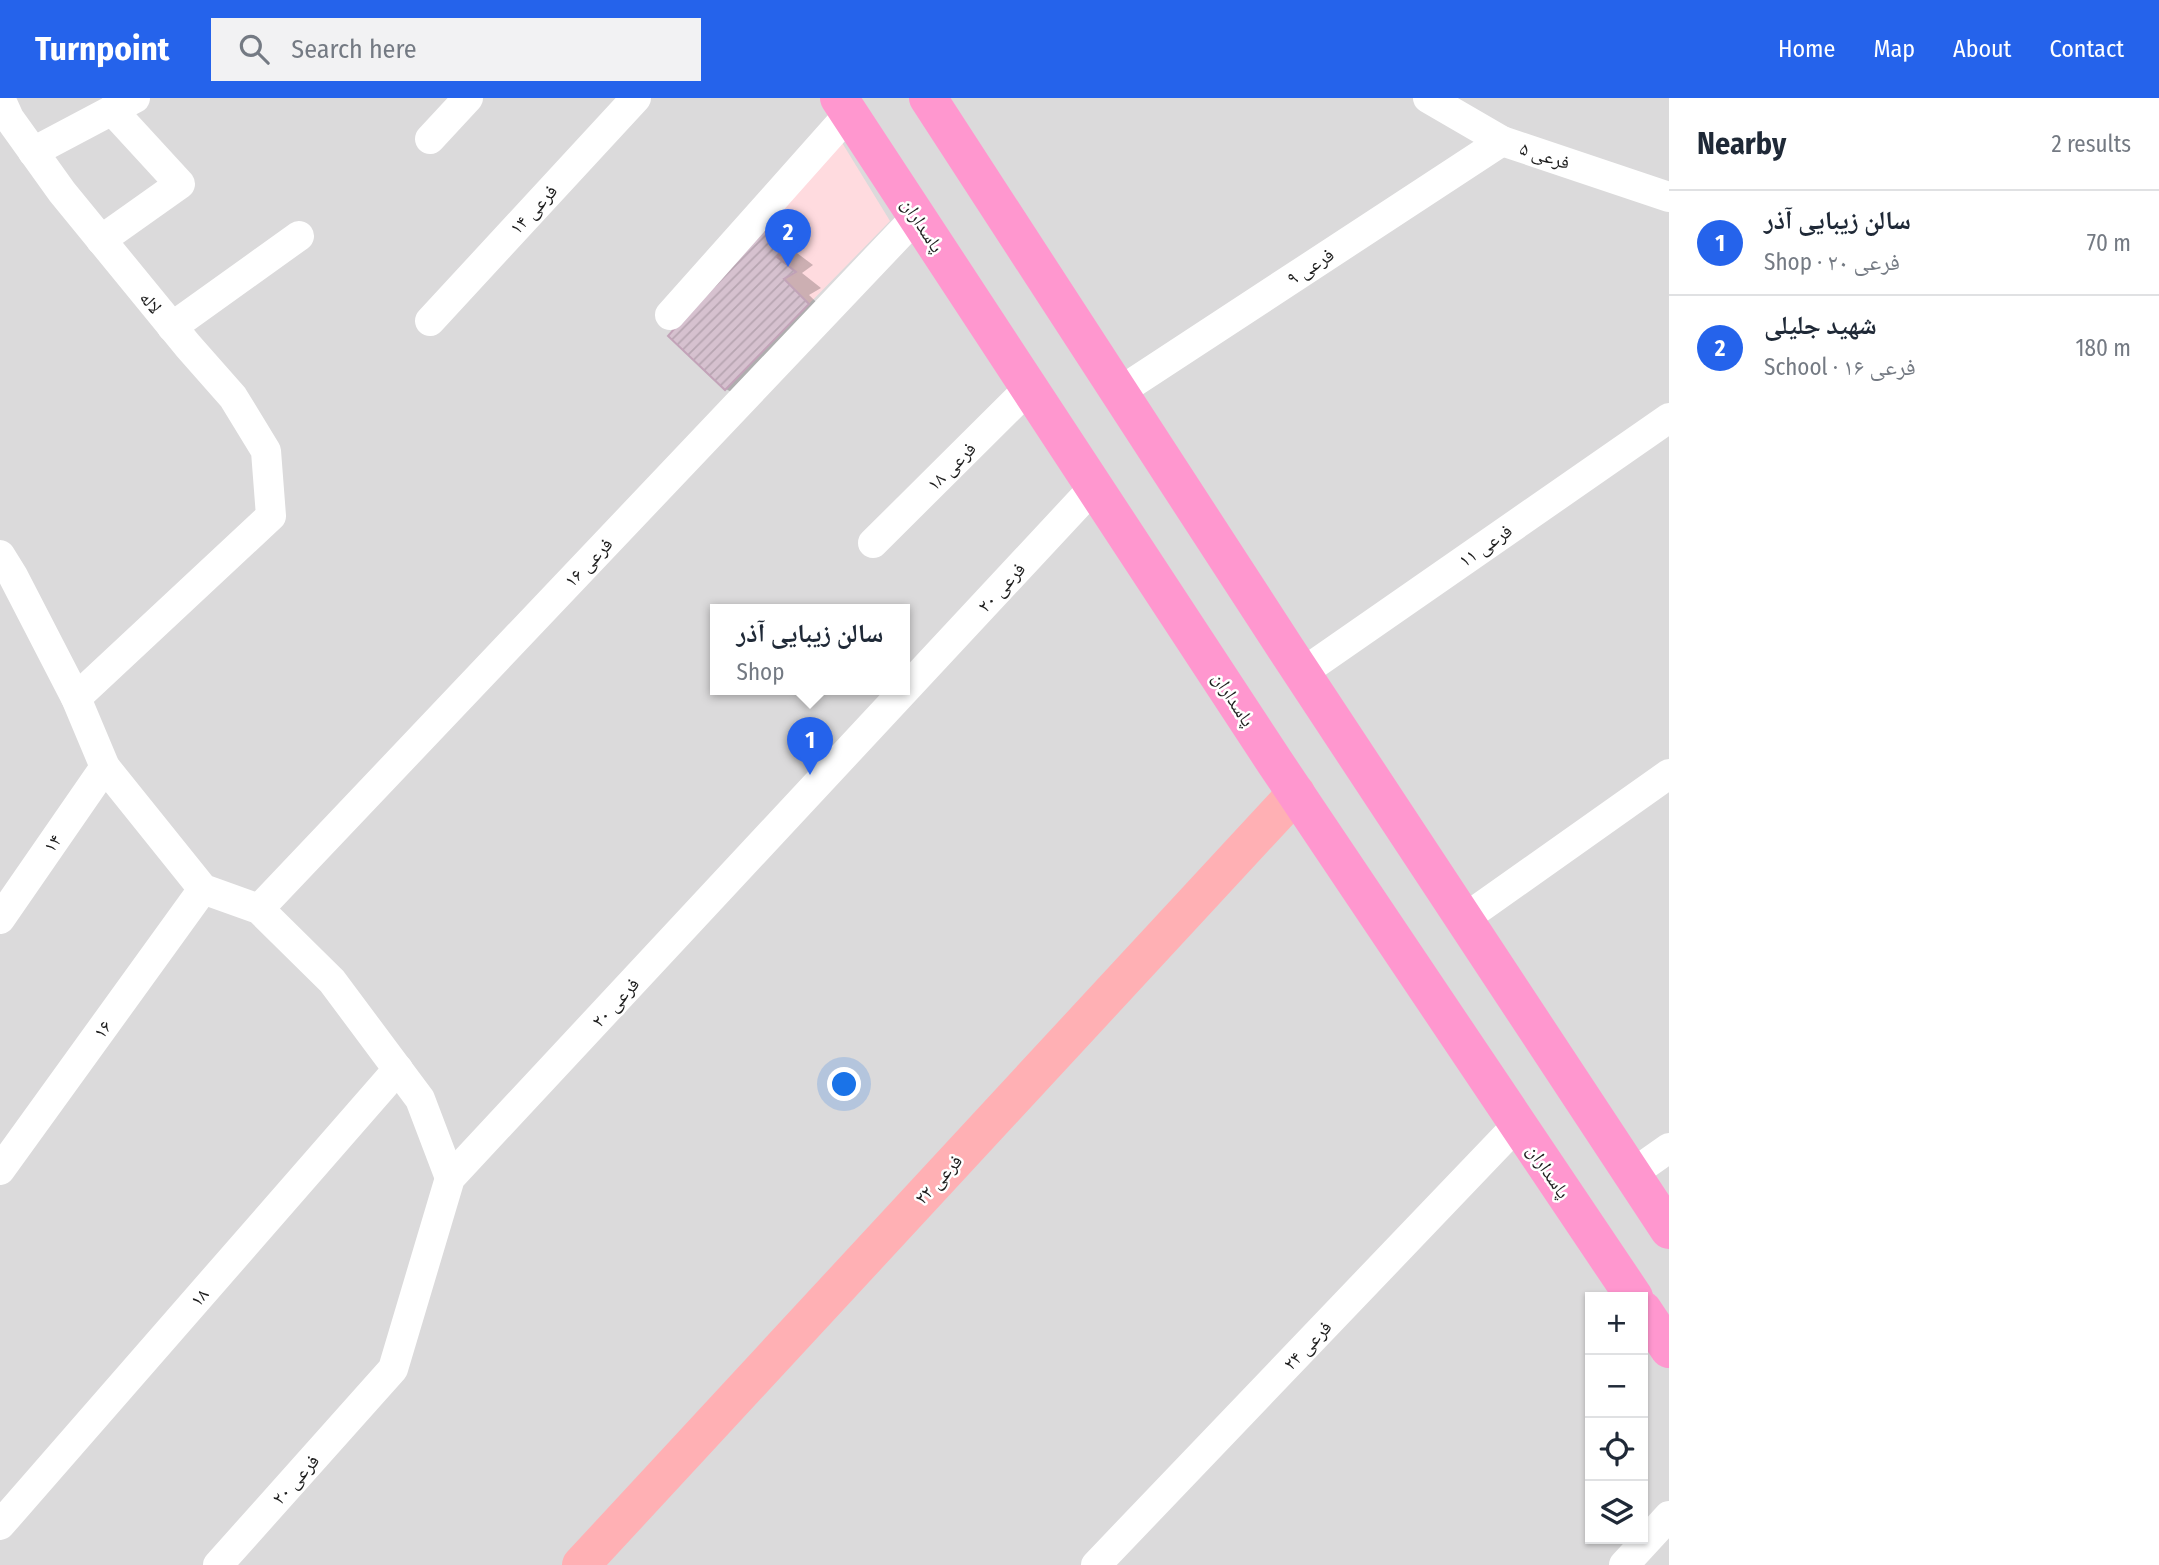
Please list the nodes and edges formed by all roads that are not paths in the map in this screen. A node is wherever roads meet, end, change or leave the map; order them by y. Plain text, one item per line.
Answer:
1 (0, 98) edge
2 (468, 98) edge
3 (636, 98) edge
4 (928, 98) edge
5 (1442, 102) edge
6 (124, 104) edge
7 (844, 106) edge
8 (430, 139) dead end
9 (1502, 141) junction
10 (33, 152) junction
11 (1665, 186) edge
12 (916, 216) junction
13 (299, 236) dead end
14 (101, 240) junction
15 (670, 315) dead end
16 (430, 321) dead end
17 (172, 327) junction
18 (1029, 388) junction
19 (1119, 392) junction
20 (1669, 418) edge
21 (1094, 487) junction
22 (873, 544) dead end
23 (0, 555) edge
24 (1302, 673) junction
25 (910, 684) edge
26 (900, 695) edge
27 (76, 698) junction
28 (105, 767) junction
29 (1669, 774) edge
30 (1296, 793) junction
31 (203, 889) junction
32 (259, 909) junction
33 (0, 919) edge
34 (1464, 919) junction
35 (398, 1069) junction
36 (1518, 1125) junction
37 (1669, 1148) edge
38 (0, 1170) edge
39 (1632, 1174) junction
40 (450, 1178) junction
41 (1669, 1230) edge
42 (1631, 1292) edge
43 (1648, 1318) edge
44 (1668, 1348) edge
45 (1669, 1516) edge
46 (0, 1525) edge
47 (218, 1565) edge
48 (581, 1565) edge
49 (1096, 1565) edge
50 (1624, 1565) edge

1 - 10 street, لاله
2 - 8 street
3 - 16 street, فرعی ۱۴
4 - 19 main road
5 - 9 street, فرعی ۵
6 - 10 street
6 - 14 street
7 - 12 main road, پاسداران
7 - 15 street
9 - 11 street, فرعی ۵
9 - 19 street, فرعی ۹
10 - 14 street, لاله
12 - 18 main road, پاسداران
12 - 32 street, فرعی ۱۶
13 - 17 street
14 - 17 street, لاله
17 - 27 street, لاله
18 - 21 main road, پاسداران
18 - 22 street, فرعی ۱۸
19 - 24 main road
20 - 24 street, فرعی ۱۱
21 - 25 street, فرعی ۲۰
21 - 30 main road, پاسداران
23 - 27 street
24 - 34 main road
26 - 40 street, فرعی ۲۰
27 - 28 street
28 - 31 street
28 - 33 street, ۱۴
29 - 34 street
30 - 36 main road, پاسداران
30 - 48 street, فرعی ۲۲
31 - 32 street
31 - 38 street, ۱۶
32 - 35 street
34 - 39 main road
35 - 40 street
35 - 46 street, ۱۸
36 - 42 main road, پاسداران
36 - 49 street, فرعی ۲۴
37 - 39 street
39 - 41 main road
40 - 47 street, فرعی ۲۰
43 - 44 main road
45 - 50 street

